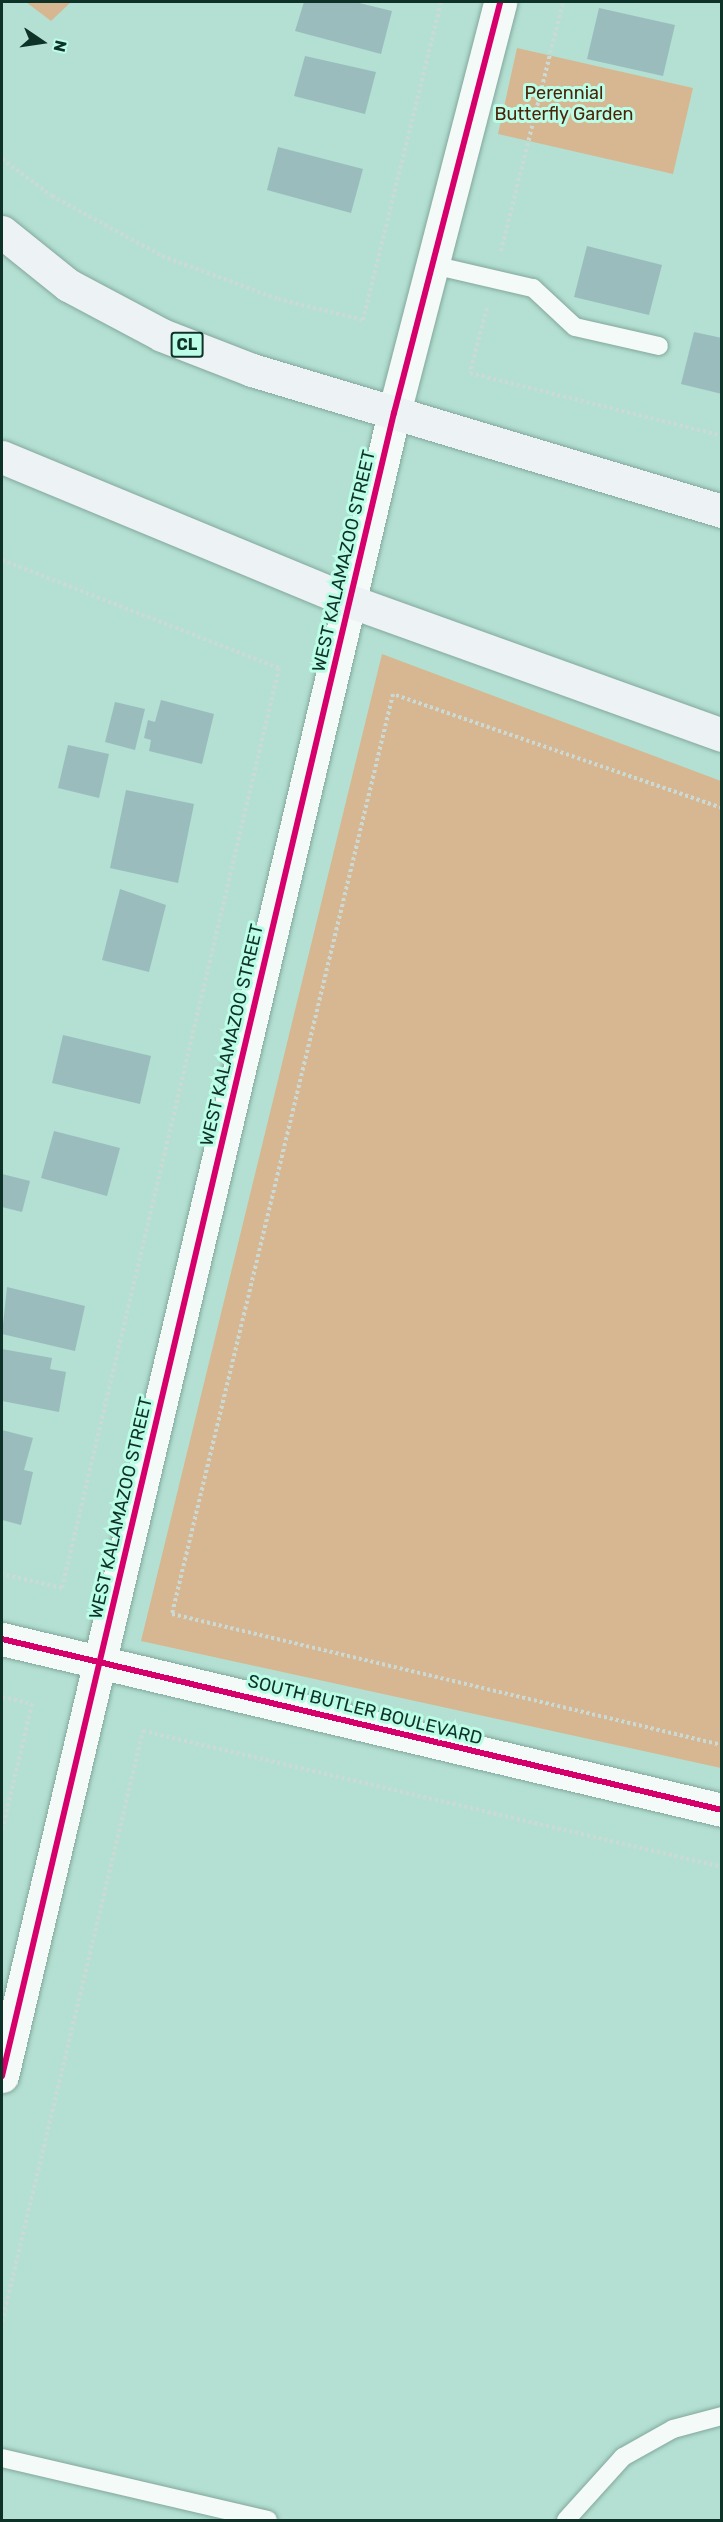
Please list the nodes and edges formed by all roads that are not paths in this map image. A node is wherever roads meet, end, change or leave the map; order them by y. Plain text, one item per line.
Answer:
1 (500, 2) edge
2 (2, 232) edge
3 (433, 265) junction
4 (658, 346) dead end
5 (394, 413) junction
6 (2, 456) edge
7 (722, 511) edge
8 (350, 601) junction
9 (722, 735) edge
10 (2, 1640) edge
11 (100, 1663) junction
12 (722, 1810) edge
13 (2, 2076) edge
14 (722, 2416) edge
15 (2, 2458) edge
16 (268, 2520) edge
17 (566, 2520) edge

1 - 3 street, WEST KALAMAZOO STREET
2 - 5 main road, CL
3 - 4 lane
3 - 5 street, WEST KALAMAZOO STREET
5 - 7 main road, CL
5 - 8 street, WEST KALAMAZOO STREET
6 - 8 main road
8 - 9 main road
8 - 11 street, WEST KALAMAZOO STREET
10 - 11 street, SOUTH BUTLER BOULEVARD
11 - 12 street, SOUTH BUTLER BOULEVARD
11 - 13 street, WEST KALAMAZOO STREET
14 - 17 lane
15 - 16 lane

